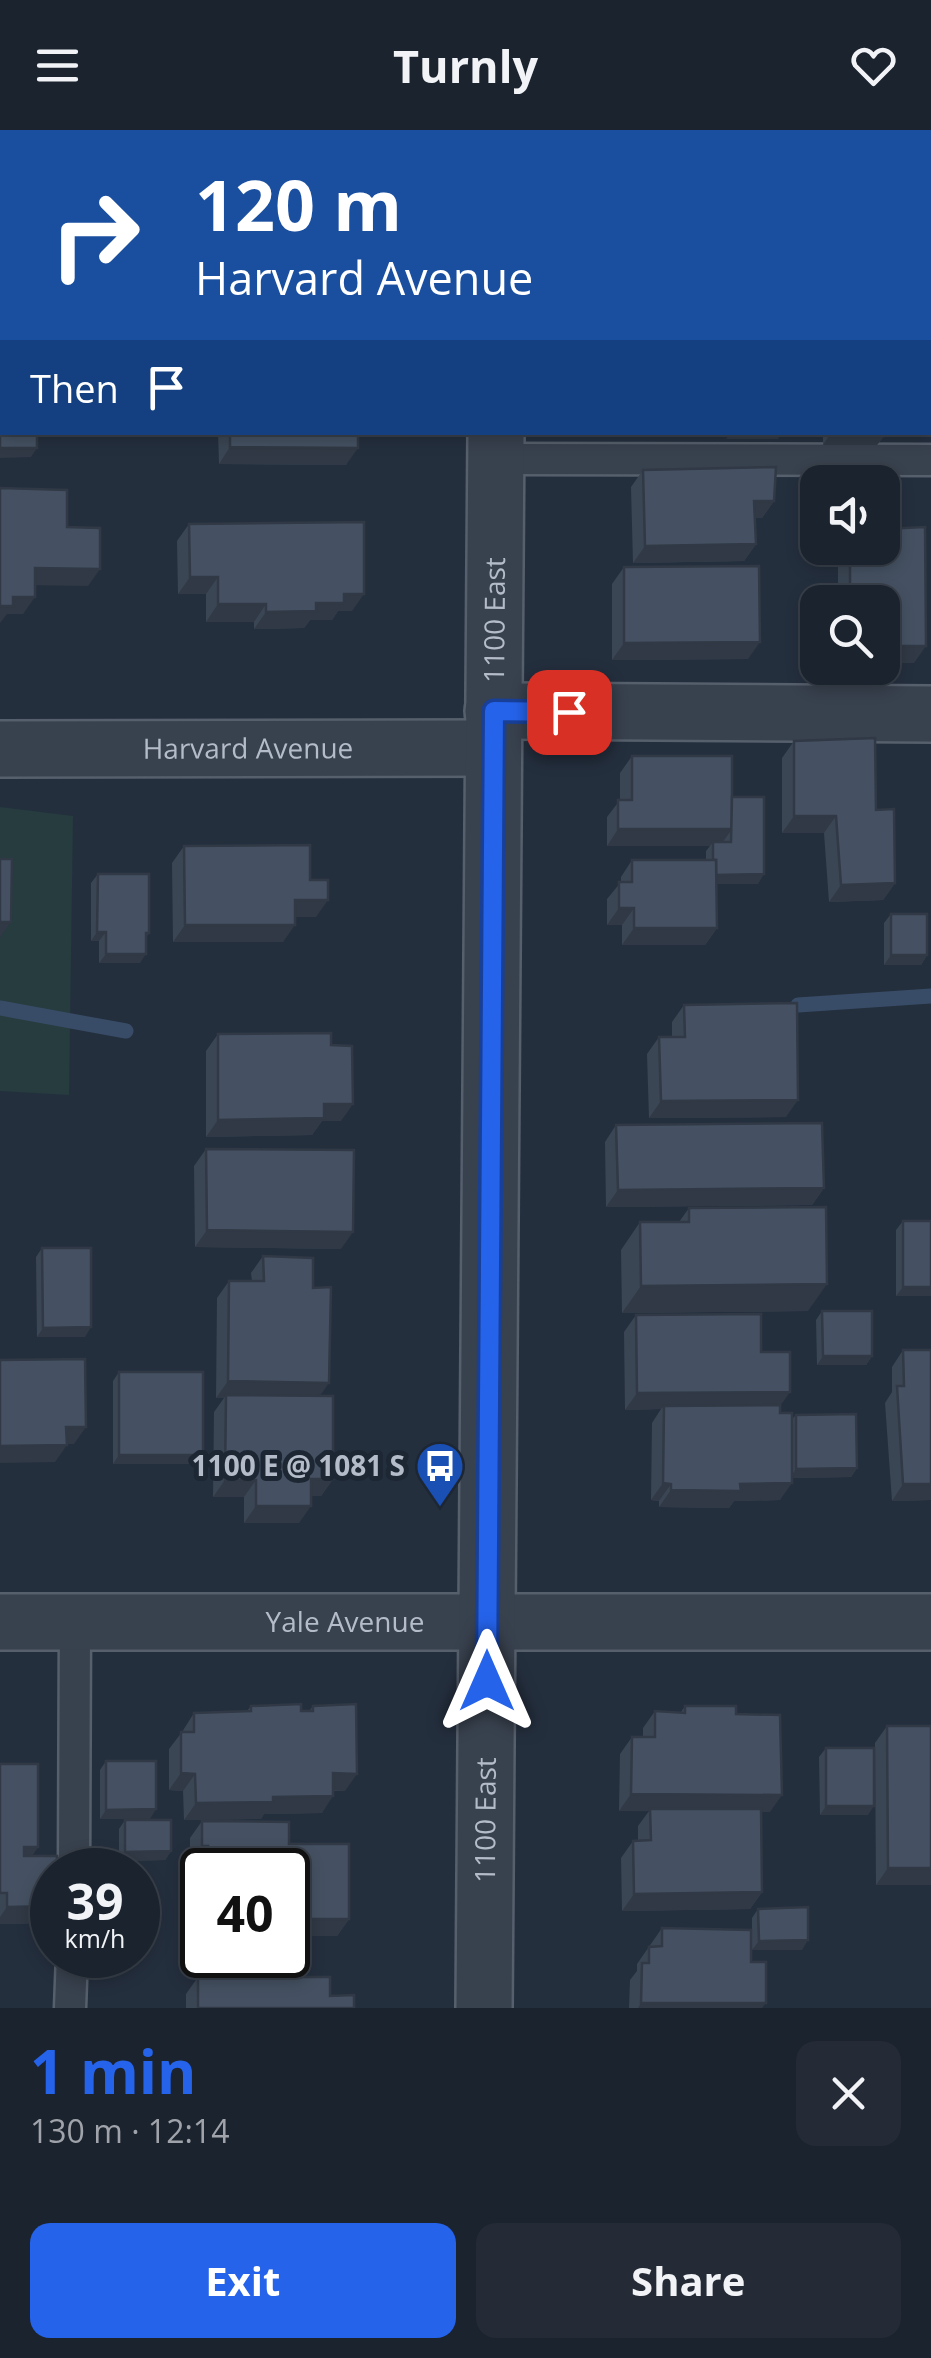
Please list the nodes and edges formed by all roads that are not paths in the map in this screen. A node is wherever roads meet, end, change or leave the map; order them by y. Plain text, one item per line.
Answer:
1 (496, 446) edge
2 (931, 460) edge
3 (931, 714) edge
4 (494, 730) junction
5 (0, 749) edge
6 (487, 1621) junction
7 (0, 1622) edge
8 (76, 1622) junction
9 (931, 1622) edge
10 (74, 1848) edge
11 (71, 1978) edge
12 (70, 2008) edge
13 (484, 2008) edge

1 - 2 lane
1 - 4 street, 1100 East
3 - 4 street, Harvard Avenue
4 - 5 street, Harvard Avenue
4 - 6 street, 1100 East
6 - 8 street, Yale Avenue
6 - 9 street, Yale Avenue
6 - 13 street, 1100 East
7 - 8 street, Yale Avenue
8 - 10 lane
11 - 12 lane

